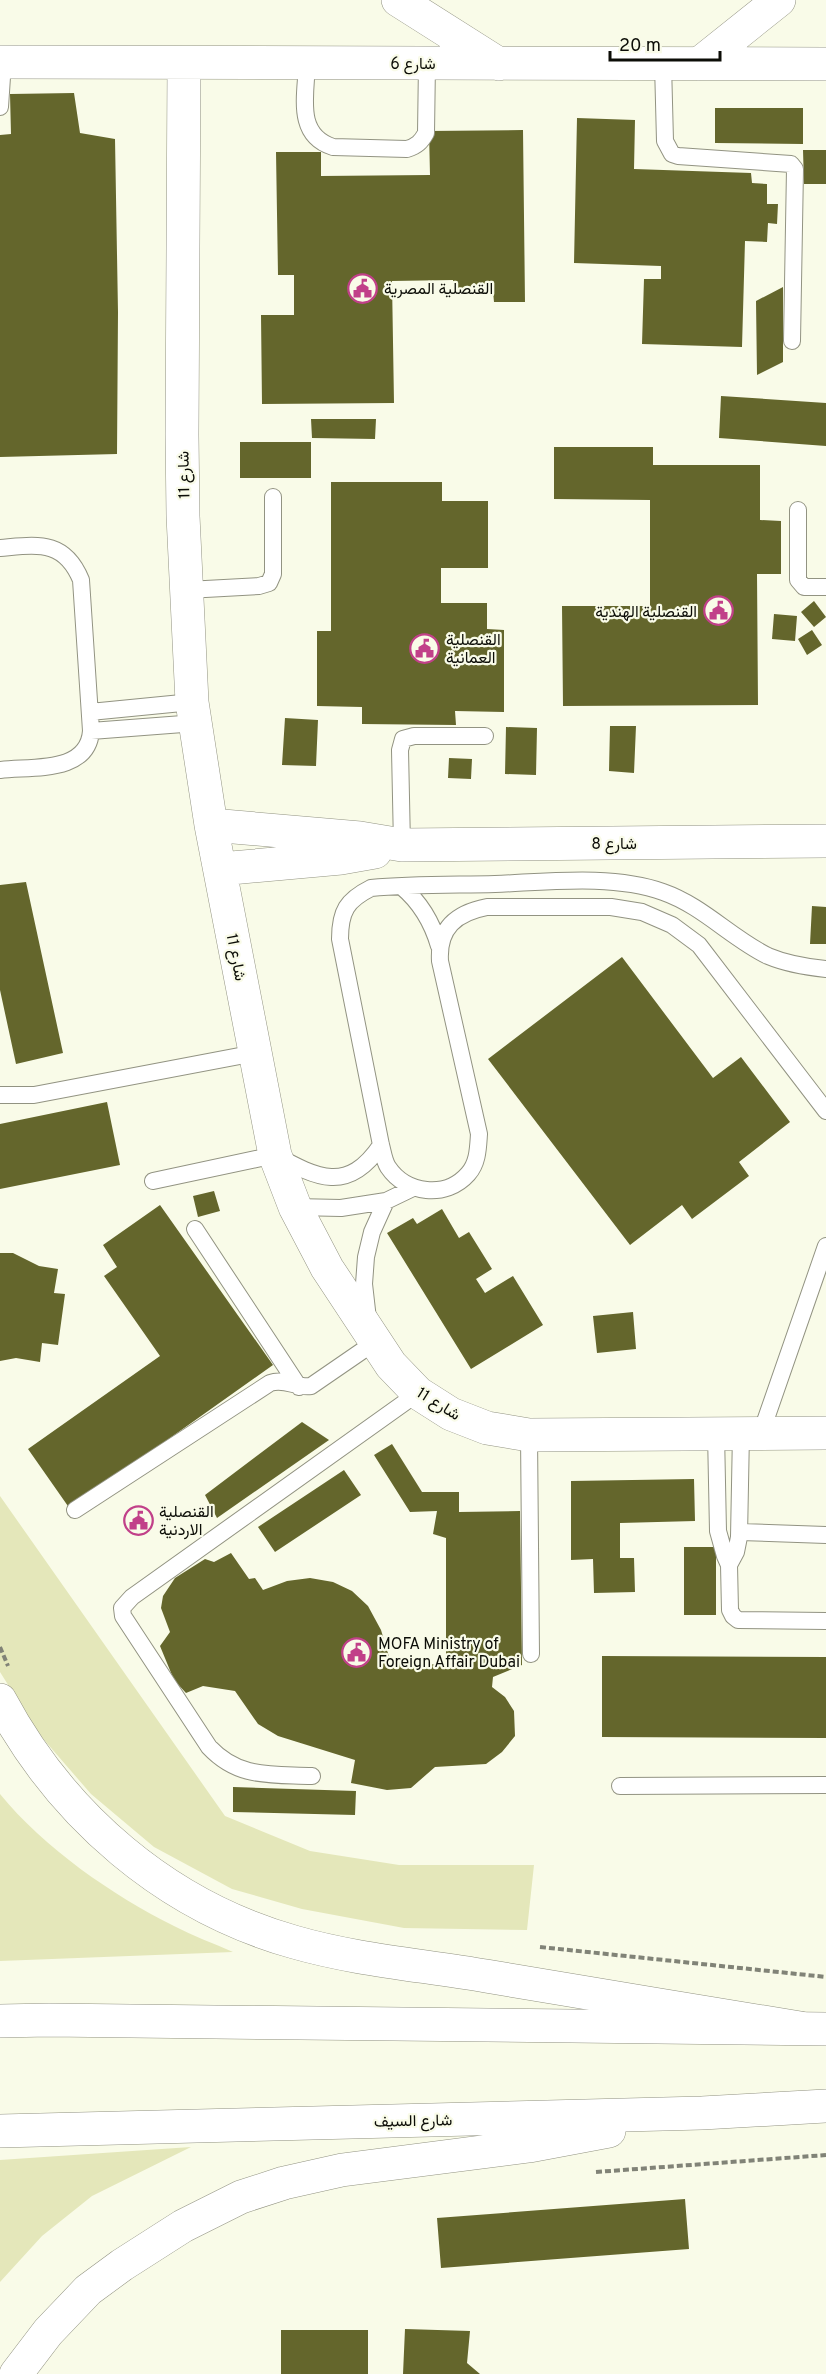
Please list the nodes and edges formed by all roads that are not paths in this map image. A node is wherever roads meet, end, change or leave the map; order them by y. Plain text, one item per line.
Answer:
1 (398, 0) edge
2 (779, 0) edge
3 (2, 62) edge
4 (184, 63) junction
5 (307, 63) junction
6 (428, 63) junction
7 (499, 64) junction
8 (663, 64) junction
9 (699, 64) junction
10 (826, 64) edge
11 (0, 107) edge
12 (792, 341) dead end
13 (273, 497) dead end
14 (798, 510) dead end
15 (0, 548) edge
16 (826, 587) edge
17 (187, 590) junction
18 (90, 712) junction
19 (194, 712) junction
20 (91, 731) junction
21 (485, 736) dead end
22 (0, 770) edge
23 (211, 825) junction
24 (826, 841) edge
25 (402, 844) junction
26 (220, 869) junction
27 (402, 887) junction
28 (439, 946) junction
29 (826, 969) edge
30 (255, 1053) junction
31 (0, 1095) edge
32 (826, 1111) edge
33 (381, 1145) junction
34 (275, 1155) junction
35 (153, 1181) dead end
36 (413, 1188) junction
37 (386, 1201) junction
38 (295, 1207) junction
39 (195, 1229) dead end
40 (826, 1246) edge
41 (372, 1338) junction
42 (299, 1387) junction
43 (418, 1393) junction
44 (739, 1433) junction
45 (826, 1433) edge
46 (529, 1435) junction
47 (75, 1510) dead end
48 (740, 1532) junction
49 (826, 1535) edge
50 (729, 1565) junction
51 (826, 1621) edge
52 (531, 1654) dead end
53 (7, 1688) edge
54 (312, 1776) dead end
55 (826, 1785) edge
56 (620, 1786) dead end
57 (0, 2021) edge
58 (813, 2029) edge
59 (826, 2106) edge
60 (702, 2113) junction
61 (0, 2131) edge
62 (16, 2374) edge

1 - 7 street
2 - 9 street
3 - 4 street, شارع 6
3 - 11 lane
4 - 5 street, شارع 6
4 - 17 street, شارع 11
5 - 6 street, شارع 6
5 - 6 lane
6 - 7 street, شارع 6
7 - 8 street, شارع 6
8 - 9 street, شارع 6
8 - 12 lane
9 - 10 street, شارع 6
13 - 17 lane
14 - 16 lane
15 - 18 lane
17 - 19 street, شارع 11
18 - 19 lane
18 - 20 lane
19 - 20 lane
19 - 23 street, شارع 11
20 - 22 lane
21 - 25 lane
23 - 25 street, شارع 8
23 - 26 street, شارع 11
24 - 25 street, شارع 8
25 - 26 street, شارع 8
26 - 30 street, شارع 11
27 - 28 lane
27 - 29 lane
27 - 33 lane
28 - 32 lane
28 - 36 lane
30 - 31 lane
30 - 34 street, شارع 11
33 - 34 lane
33 - 36 lane
34 - 35 lane
34 - 38 street, شارع 11
36 - 37 lane
37 - 38 lane
37 - 41 lane
38 - 41 street, شارع 11
39 - 42 lane
40 - 44 lane
41 - 42 lane
41 - 43 street, شارع 11
42 - 47 lane
43 - 46 street, شارع 11
43 - 54 lane
44 - 45 street, شارع 11
44 - 46 street, شارع 11
44 - 48 lane
44 - 50 lane
46 - 52 lane
48 - 49 lane
48 - 50 lane
50 - 51 lane
53 - 58 street
55 - 56 lane
57 - 58 street
59 - 60 street, شارع السيف
60 - 61 street, شارع السيف
60 - 62 street

